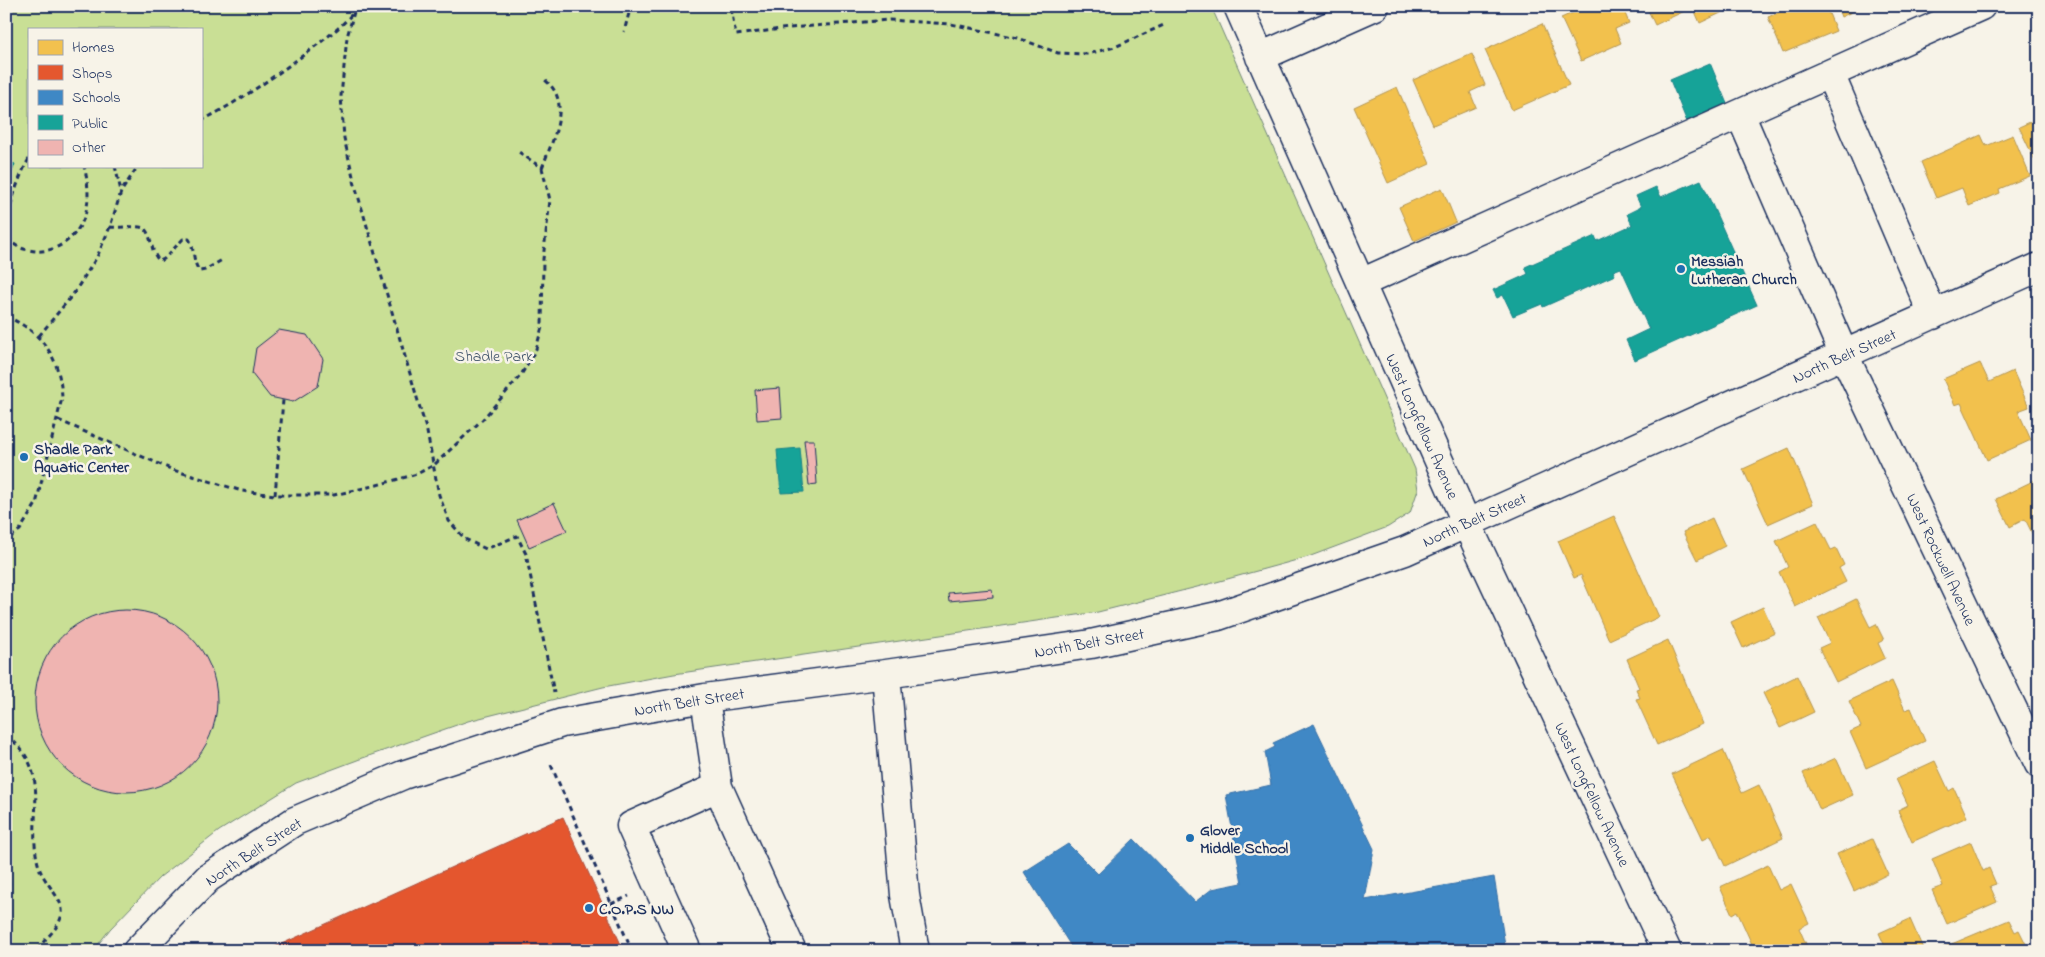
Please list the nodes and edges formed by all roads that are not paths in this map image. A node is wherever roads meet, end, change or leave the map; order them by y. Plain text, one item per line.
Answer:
1 (1238, 6) edge
2 (1375, 6) edge
3 (1981, 6) edge
4 (1260, 57) junction
5 (1830, 74) junction
6 (1740, 114) junction
7 (2039, 267) edge
8 (1361, 283) junction
9 (1933, 315) junction
10 (1844, 355) junction
11 (1466, 522) junction
12 (886, 674) junction
13 (704, 698) junction
14 (2039, 764) edge
15 (718, 787) junction
16 (138, 951) edge
17 (688, 951) edge
18 (792, 951) edge
19 (915, 951) edge
20 (1667, 951) edge

1 - 4 street, West Longfellow Avenue
2 - 4 street
3 - 5 street
4 - 8 street, West Longfellow Avenue
5 - 6 street
5 - 9 street
6 - 8 street
6 - 10 street, West Rockwell Avenue
7 - 9 street, North Belt Street
8 - 11 street, West Longfellow Avenue
9 - 10 street, North Belt Street
10 - 11 street, North Belt Street
10 - 14 street, West Rockwell Avenue
11 - 12 street, North Belt Street
11 - 20 street, West Longfellow Avenue
12 - 13 street, North Belt Street
12 - 19 street
13 - 15 street
13 - 16 street, North Belt Street
15 - 17 street
15 - 18 street

